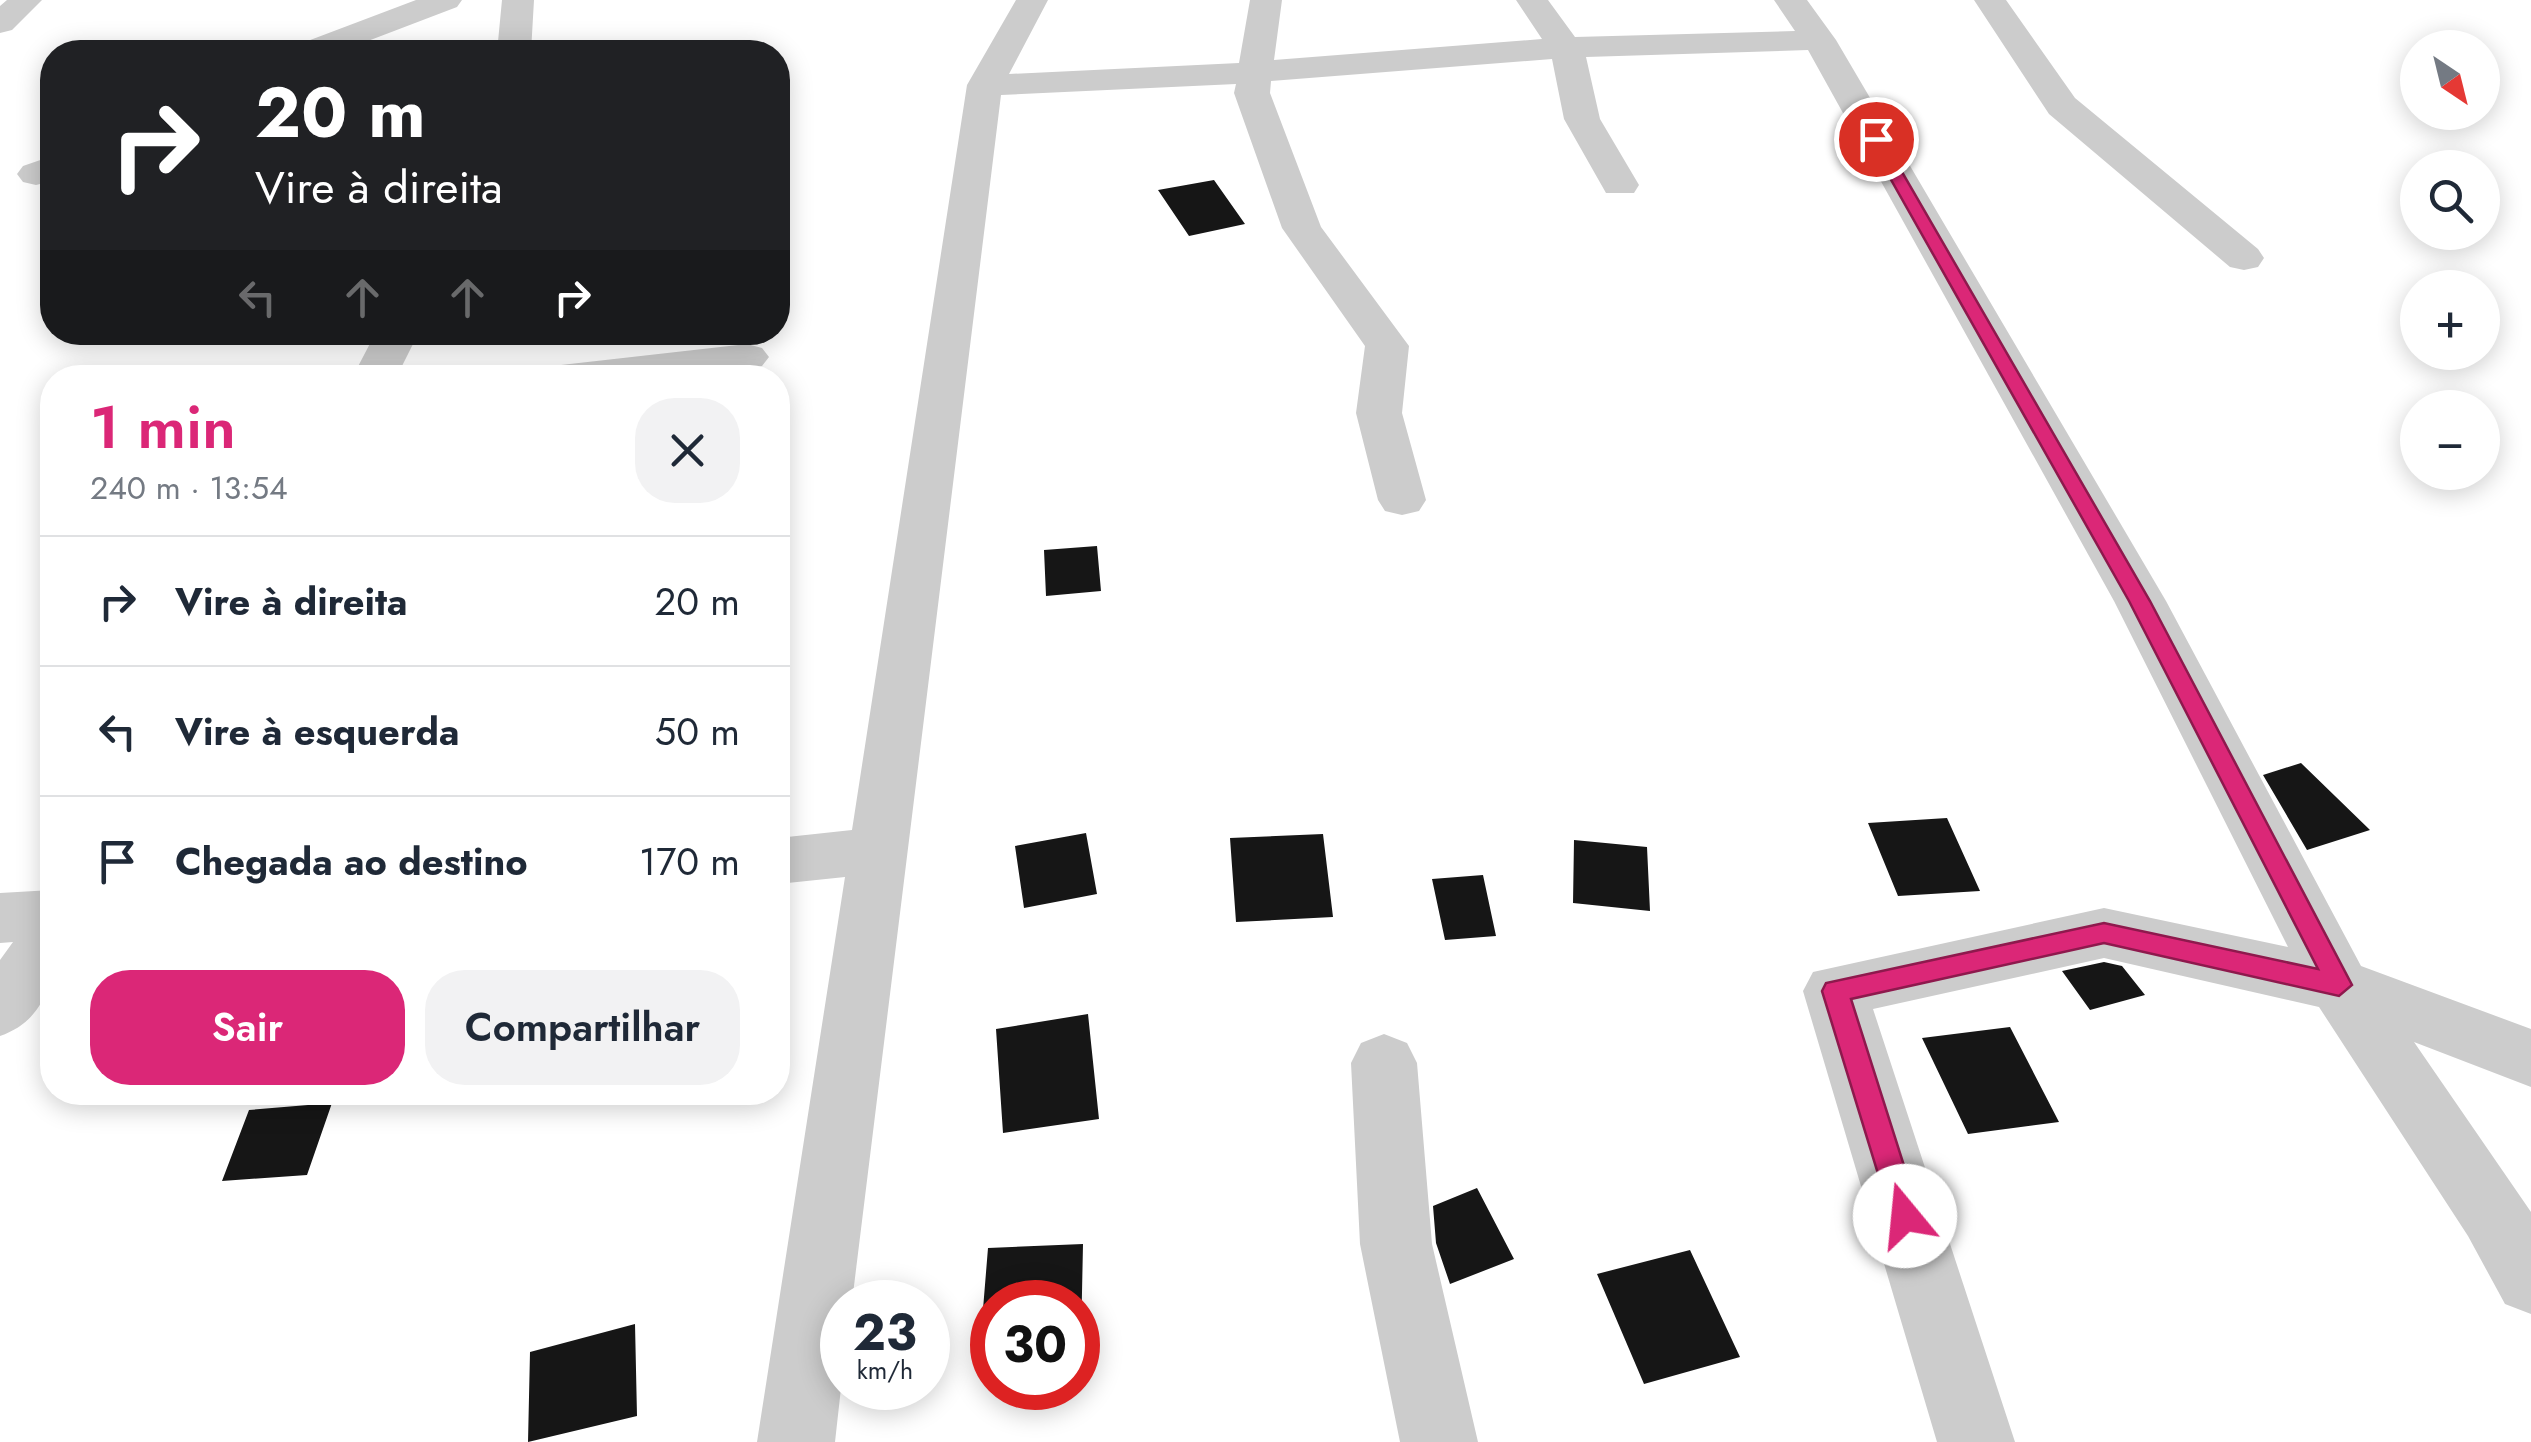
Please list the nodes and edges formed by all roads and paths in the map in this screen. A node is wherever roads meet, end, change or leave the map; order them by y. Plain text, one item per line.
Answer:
1 (26, 0) edge
2 (446, 0) edge
3 (518, 0) edge
4 (1032, 0) edge
5 (1266, 0) edge
6 (1532, 0) edge
7 (1990, 0) edge
8 (1804, 20) edge
9 (0, 23) edge
10 (340, 40) edge
11 (515, 40) edge
12 (1568, 51) junction
13 (1257, 69) junction
14 (984, 85) junction
15 (1620, 186) dead end
16 (2244, 258) dead end
17 (747, 356) dead end
18 (671, 365) edge
19 (1402, 500) dead end
20 (878, 850) junction
21 (790, 860) edge
22 (40, 916) edge
23 (0, 918) edge
24 (40, 954) edge
25 (2339, 985) junction
26 (0, 1009) edge
27 (2531, 1058) edge
28 (1384, 1063) dead end
29 (2531, 1279) edge
30 (796, 1442) edge
31 (1438, 1442) edge
32 (1976, 1442) edge

1 - 9 street
2 - 10 street
3 - 11 street
4 - 14 street
5 - 13 street
6 - 12 street
7 - 16 street
8 - 12 street
8 - 25 street
12 - 13 street
12 - 15 street
13 - 14 street
13 - 19 street
14 - 20 street
17 - 18 street
20 - 21 street
20 - 30 street
22 - 23 street
24 - 26 street
25 - 27 street
25 - 29 street
25 - 32 street
28 - 31 street

